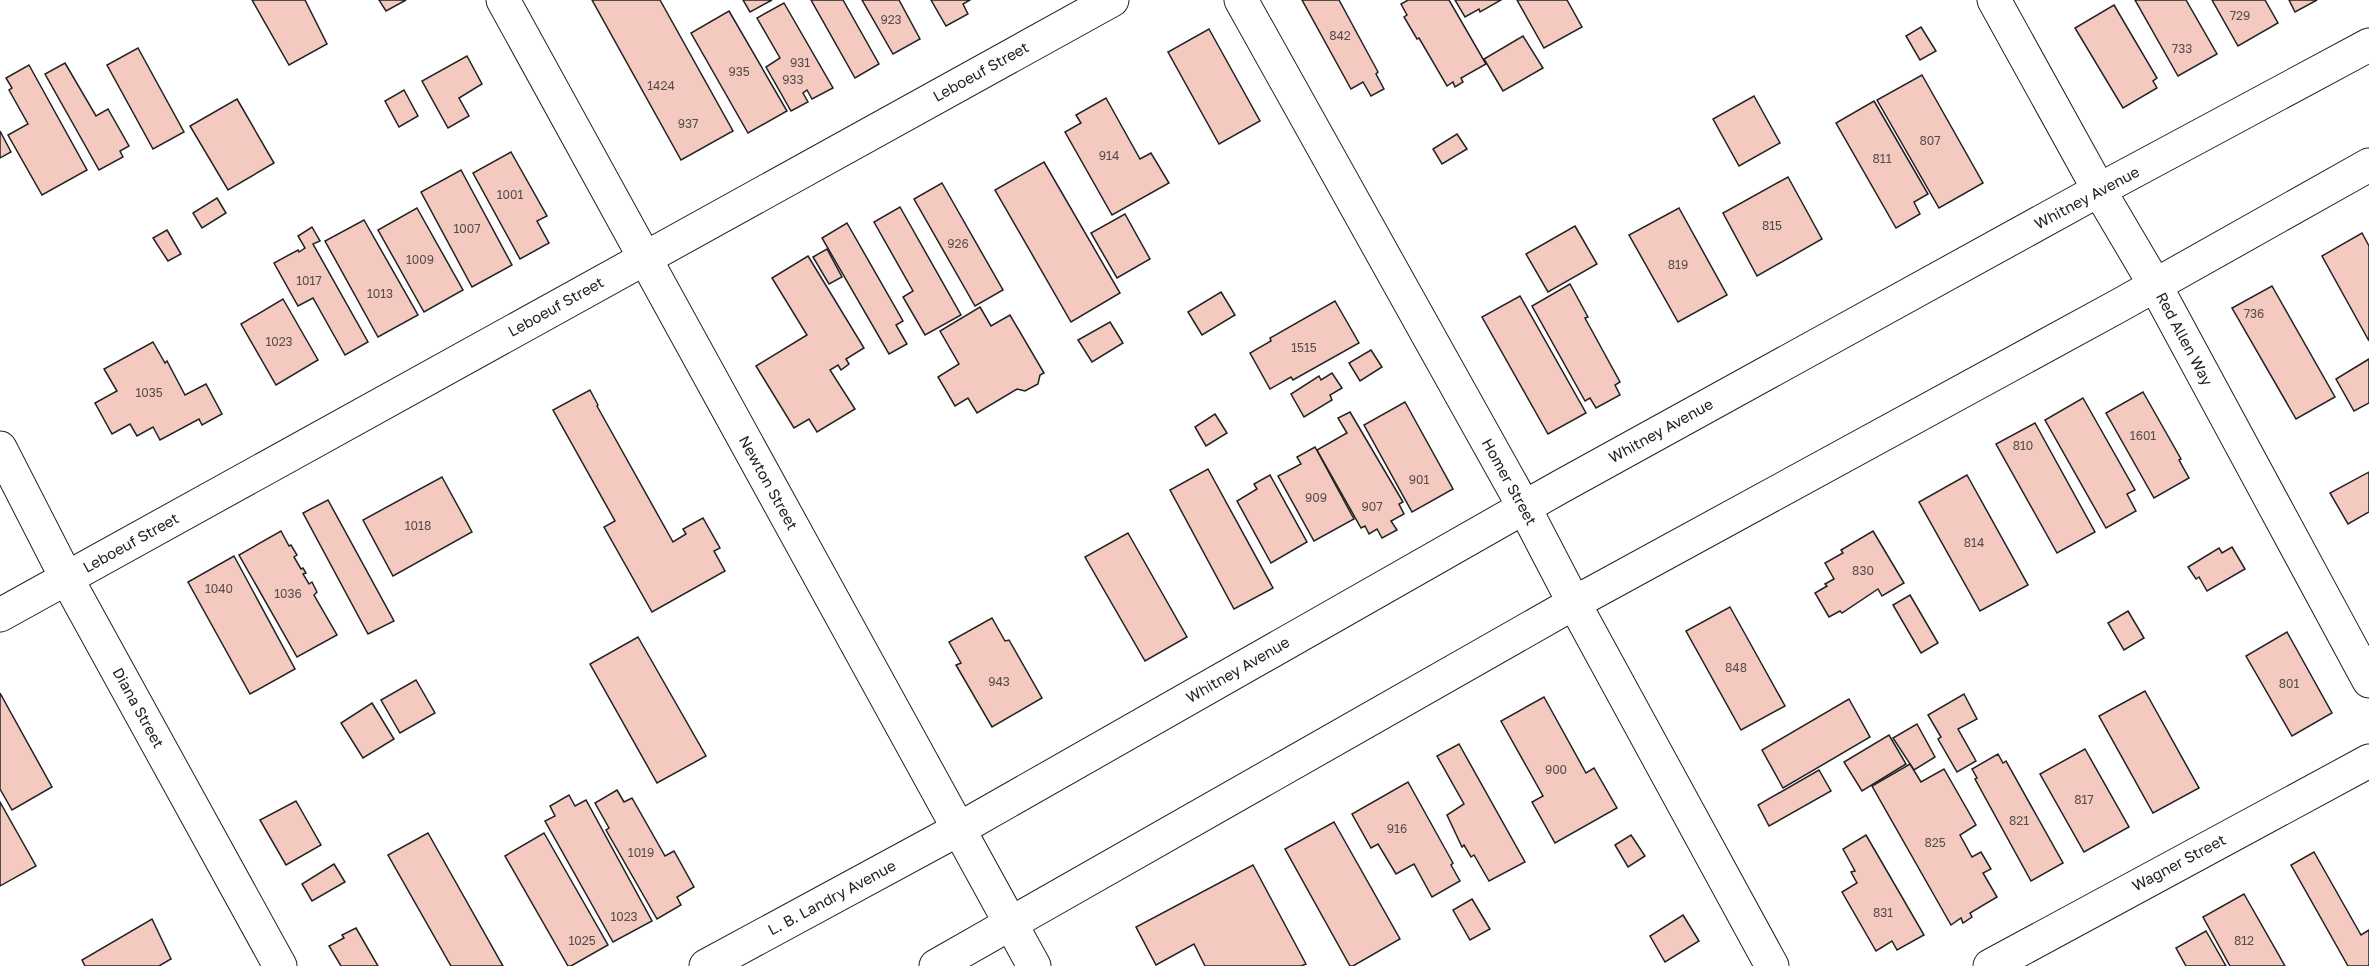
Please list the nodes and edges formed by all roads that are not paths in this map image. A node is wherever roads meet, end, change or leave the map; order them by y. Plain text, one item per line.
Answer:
1 (503, 0) edge
2 (1112, 0) edge
3 (1241, 0) edge
4 (1994, 0) edge
5 (2369, 45) edge
6 (2369, 165) edge
7 (2099, 190) junction
8 (644, 257) junction
9 (2155, 285) junction
10 (0, 448) edge
11 (1524, 507) junction
12 (67, 579) junction
13 (1574, 603) junction
14 (0, 615) edge
15 (2369, 681) edge
16 (2369, 761) edge
17 (959, 829) junction
18 (1011, 924) junction
19 (280, 966) edge
20 (706, 966) edge
21 (936, 966) edge
22 (1034, 966) edge
23 (1772, 966) edge
24 (1990, 966) edge

1 - 8 street, Newton Street
2 - 8 street, Leboeuf Street
3 - 11 street, Homer Street
4 - 7 street, Red Allen Way
5 - 7 street, Whitney Avenue
6 - 9 street
7 - 9 street, Red Allen Way
7 - 11 street, Whitney Avenue
8 - 12 street, Leboeuf Street
8 - 17 street, Newton Street
9 - 13 street
9 - 15 street, Red Allen Way
10 - 12 street, Diana Street
11 - 13 street, Homer Street
11 - 17 street, Whitney Avenue
12 - 14 street, Leboeuf Street
12 - 19 street, Diana Street
13 - 18 street
13 - 23 street, Homer Street
16 - 24 street, Wagner Street
17 - 18 street, Newton Street
17 - 20 street, L. B. Landry Avenue
18 - 21 street
18 - 22 street, Newton Street

